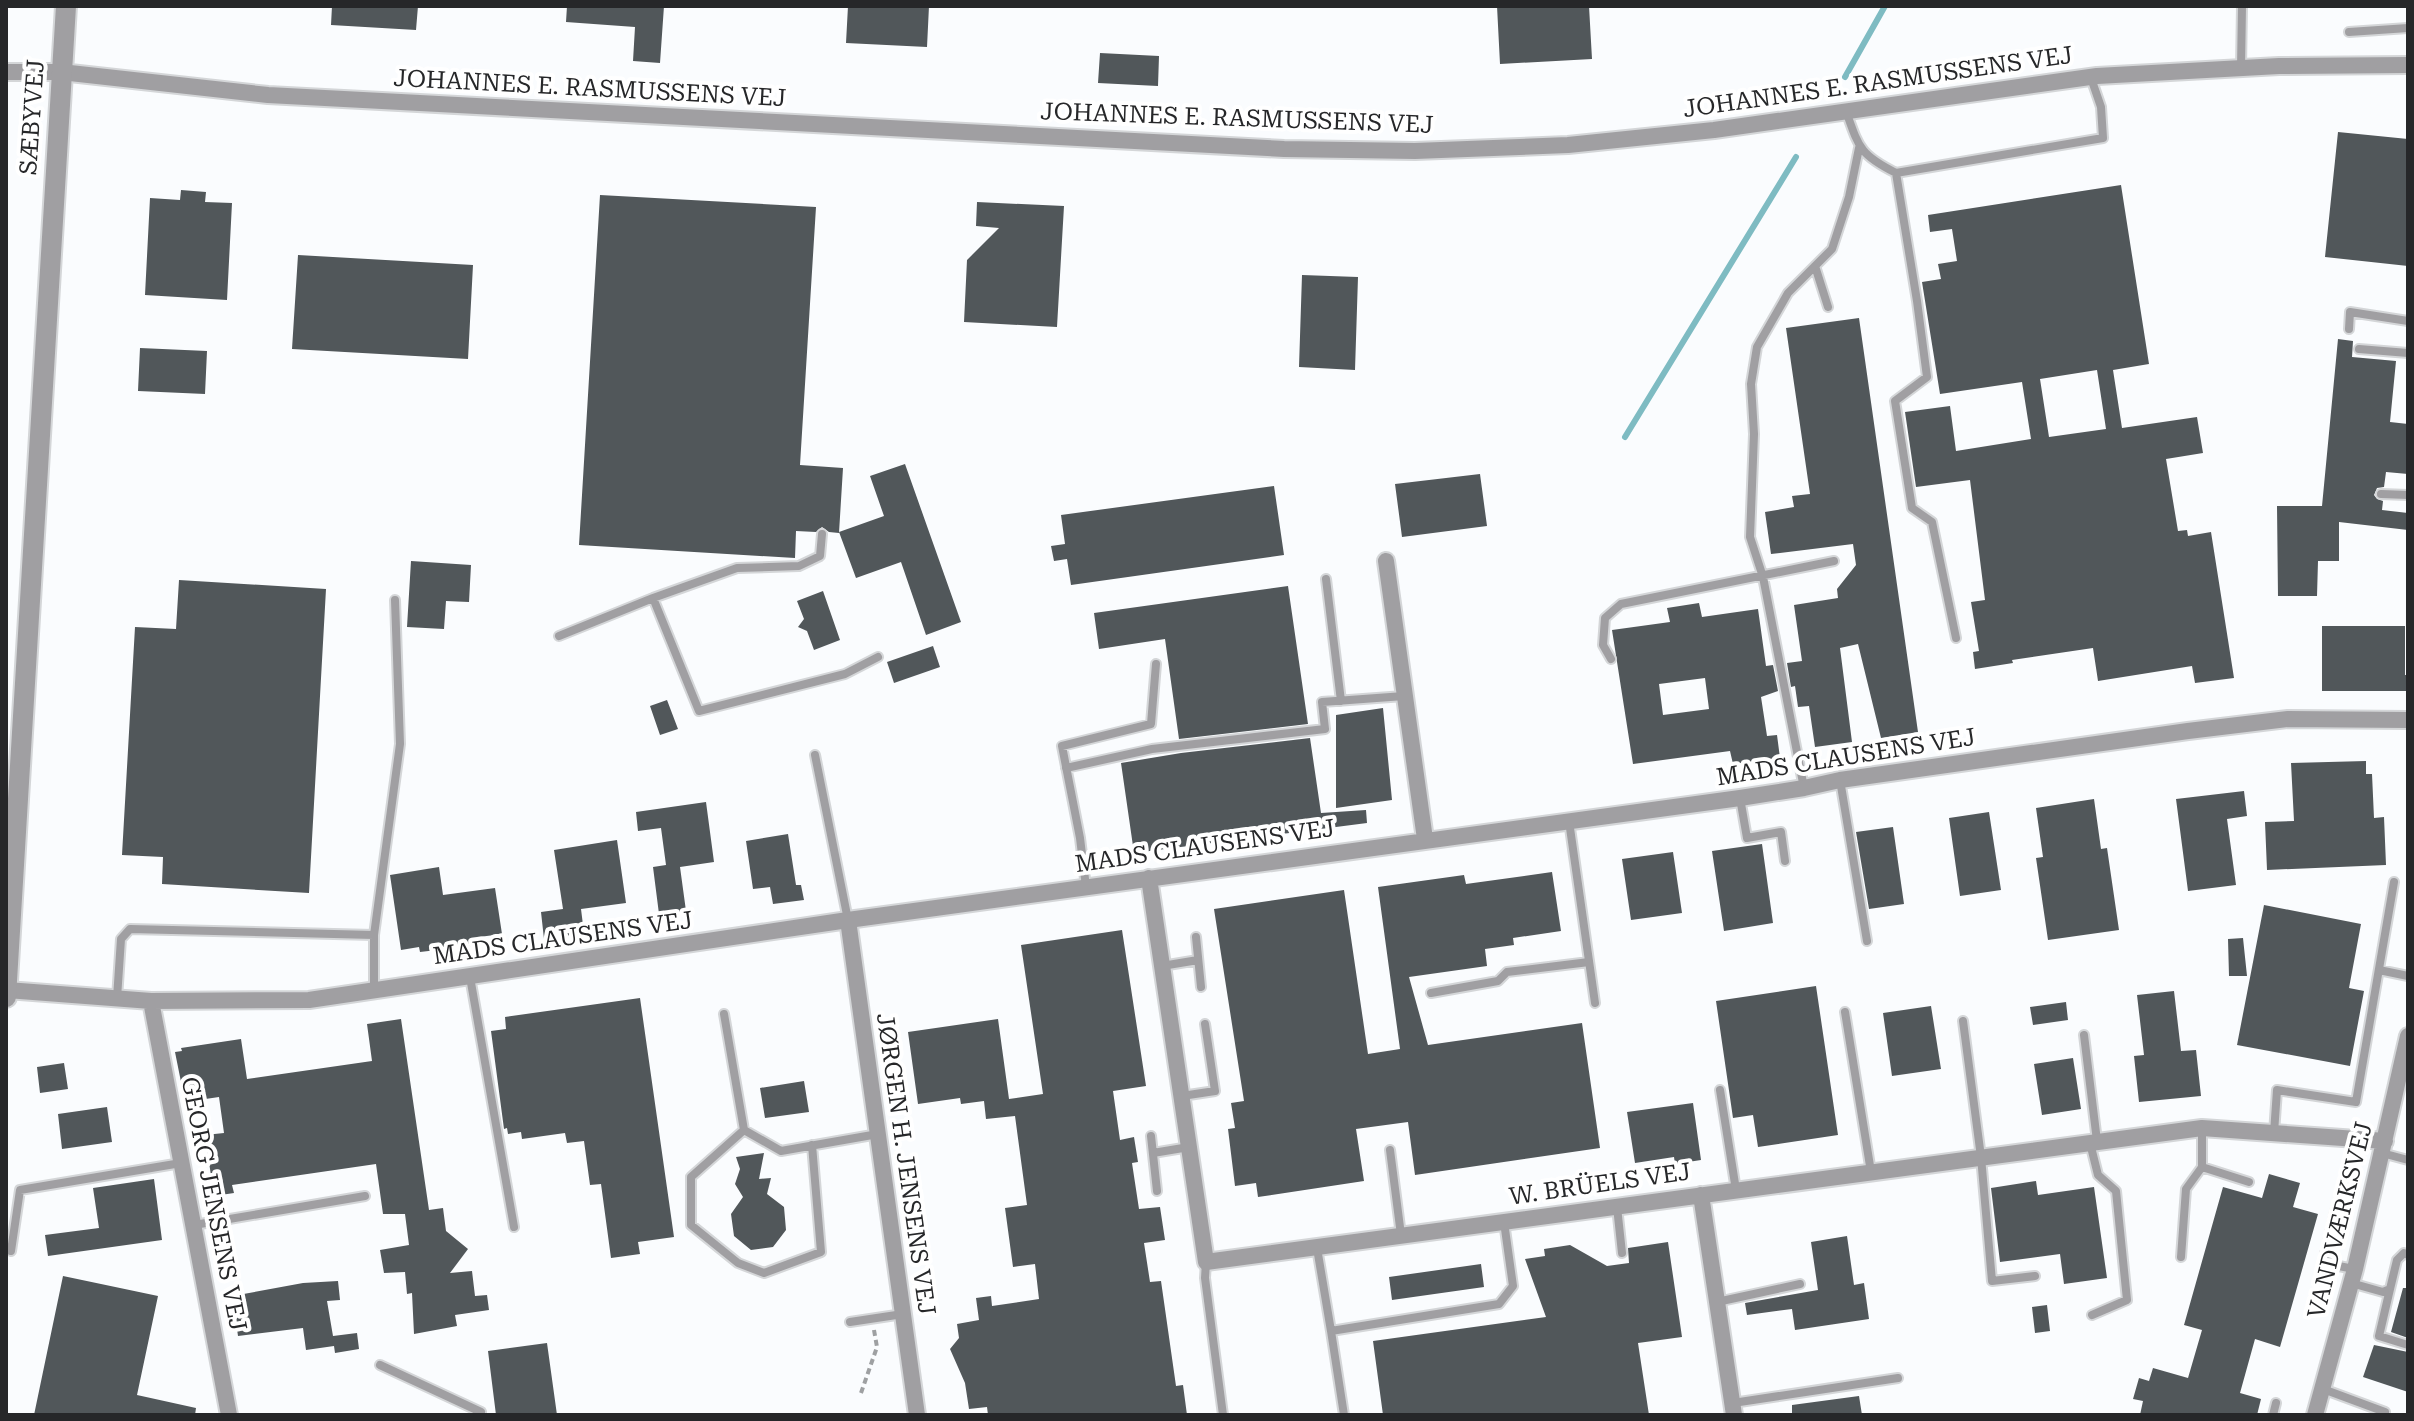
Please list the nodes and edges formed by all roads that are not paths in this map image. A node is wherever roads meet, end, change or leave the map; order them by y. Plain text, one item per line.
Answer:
1 (66, 6) edge
2 (2242, 6) edge
3 (2408, 28) edge
4 (2349, 32) dead end
5 (2408, 65) edge
6 (2241, 68) junction
7 (6, 72) edge
8 (61, 72) junction
9 (2091, 77) junction
10 (1846, 111) junction
11 (1859, 148) junction
12 (1896, 173) junction
13 (1815, 266) junction
14 (1828, 307) dead end
15 (2408, 321) edge
16 (2349, 329) dead end
17 (2359, 349) dead end
18 (2408, 353) edge
19 (2381, 494) dead end
20 (2408, 495) edge
21 (822, 534) dead end
22 (1386, 561) dead end
23 (1834, 561) dead end
24 (1763, 577) junction
25 (1326, 579) dead end
26 (653, 598) junction
27 (395, 600) dead end
28 (559, 636) dead end
29 (1956, 638) dead end
30 (878, 657) dead end
31 (1611, 659) dead end
32 (1156, 664) dead end
33 (1405, 696) junction
34 (1341, 701) junction
35 (2408, 720) edge
36 (815, 755) dead end
37 (13, 760) edge
38 (1066, 768) junction
39 (1840, 780) junction
40 (1804, 788) junction
41 (1740, 798) junction
42 (1569, 820) junction
43 (1425, 839) junction
44 (1785, 861) dead end
45 (1149, 878) junction
46 (2394, 882) dead end
47 (1086, 887) junction
48 (848, 920) junction
49 (374, 935) junction
50 (1196, 937) dead end
51 (1867, 941) dead end
52 (1198, 960) junction
53 (1589, 962) junction
54 (1162, 966) junction
55 (2379, 970) junction
56 (470, 976) junction
57 (2408, 976) edge
58 (1201, 987) dead end
59 (374, 990) junction
60 (7, 993) edge
61 (1431, 993) dead end
62 (116, 998) junction
63 (151, 1001) junction
64 (1595, 1003) dead end
65 (1845, 1012) dead end
66 (724, 1014) dead end
67 (1963, 1021) dead end
68 (1205, 1024) dead end
69 (2084, 1035) dead end
70 (2408, 1036) edge
71 (1720, 1090) dead end
72 (1182, 1096) junction
73 (2202, 1128) junction
74 (744, 1130) junction
75 (2274, 1133) junction
76 (878, 1134) junction
77 (1151, 1136) dead end
78 (2094, 1142) junction
79 (812, 1145) junction
80 (1189, 1147) junction
81 (2384, 1147) junction
82 (1390, 1150) dead end
83 (1153, 1153) junction
84 (1981, 1157) junction
85 (2408, 1160) edge
86 (182, 1163) junction
87 (2202, 1167) junction
88 (1871, 1172) junction
89 (2249, 1182) dead end
90 (1736, 1190) junction
91 (1157, 1191) dead end
92 (1701, 1195) junction
93 (365, 1196) dead end
94 (1617, 1206) junction
95 (2336, 1208) dead end
96 (1504, 1221) junction
97 (193, 1225) junction
98 (514, 1227) dead end
99 (1401, 1235) junction
100 (1317, 1248) junction
101 (11, 1251) dead end
102 (1622, 1253) dead end
103 (2408, 1255) edge
104 (2181, 1257) dead end
105 (1206, 1262) junction
106 (2035, 1276) dead end
107 (2353, 1276) junction
108 (1800, 1284) dead end
109 (2390, 1289) junction
110 (1717, 1302) junction
111 (903, 1314) junction
112 (2092, 1315) dead end
113 (850, 1322) dead end
114 (1331, 1331) junction
115 (2408, 1345) edge
116 (380, 1365) dead end
117 (1898, 1378) dead end
118 (2322, 1389) junction
119 (2276, 1403) dead end
120 (1733, 1409) edge
121 (481, 1412) dead end
122 (2385, 1412) dead end
123 (229, 1415) edge
124 (917, 1415) edge
125 (1223, 1415) edge
126 (1344, 1415) edge
127 (2273, 1415) edge
128 (2315, 1415) edge

1 - 8 street, SÆBYVEJ
2 - 6 lane
3 - 4 lane
5 - 6 street, JOHANNES E. RASMUSSENS VEJ
6 - 9 street, JOHANNES E. RASMUSSENS VEJ
7 - 8 street, JOHANNES E. RASMUSSENS VEJ
8 - 10 street, JOHANNES E. RASMUSSENS VEJ
8 - 37 street, SÆBYVEJ
9 - 10 street, JOHANNES E. RASMUSSENS VEJ
9 - 12 lane
10 - 11 lane
11 - 12 lane
11 - 13 lane
12 - 29 lane
13 - 14 lane
13 - 24 lane
15 - 16 lane
17 - 18 lane
19 - 20 lane
21 - 26 lane
22 - 33 street
23 - 24 lane
24 - 31 lane
24 - 40 lane
25 - 34 lane
26 - 28 lane
26 - 30 lane
27 - 49 lane
32 - 38 lane
33 - 34 lane
33 - 43 street
34 - 38 lane
35 - 39 street, MADS CLAUSENS VEJ
36 - 48 lane
37 - 60 street, SÆBYVEJ
38 - 47 lane
39 - 40 street, MADS CLAUSENS VEJ
39 - 51 lane
40 - 41 street, MADS CLAUSENS VEJ
41 - 42 street, MADS CLAUSENS VEJ
41 - 44 lane
42 - 43 street, MADS CLAUSENS VEJ
42 - 53 lane
43 - 45 street, MADS CLAUSENS VEJ
45 - 47 street, MADS CLAUSENS VEJ
45 - 54 street
46 - 55 lane
47 - 48 street, MADS CLAUSENS VEJ
48 - 56 street, MADS CLAUSENS VEJ
48 - 76 street, JØRGEN H. JENSENS VEJ
49 - 59 lane
49 - 62 lane
50 - 52 lane
52 - 54 lane
52 - 58 lane
53 - 61 lane
53 - 64 lane
54 - 72 street
55 - 57 lane
55 - 75 lane
56 - 59 street, MADS CLAUSENS VEJ
56 - 98 lane
59 - 63 street, MADS CLAUSENS VEJ
60 - 62 street, MADS CLAUSENS VEJ
62 - 63 street, MADS CLAUSENS VEJ
63 - 86 street, GEORG JENSENS VEJ
65 - 88 lane
66 - 74 lane
67 - 84 lane
68 - 72 lane
69 - 78 lane
70 - 81 street, VANDVÆRKSVEJ
71 - 90 lane
72 - 80 street
73 - 75 street, W. BRÜELS VEJ
73 - 78 street, W. BRÜELS VEJ
73 - 87 lane
74 - 79 lane
74 - 79 lane
75 - 81 street, W. BRÜELS VEJ
76 - 79 lane
76 - 111 street, JØRGEN H. JENSENS VEJ
77 - 83 lane
78 - 84 street, W. BRÜELS VEJ
78 - 112 lane
80 - 83 lane
80 - 105 street
81 - 85 lane
81 - 107 street, VANDVÆRKSVEJ
82 - 99 lane
83 - 91 lane
84 - 88 street, W. BRÜELS VEJ
84 - 106 lane
86 - 97 street, GEORG JENSENS VEJ
86 - 101 lane
87 - 89 lane
87 - 104 lane
88 - 90 street, W. BRÜELS VEJ
90 - 92 street, W. BRÜELS VEJ
92 - 94 street, W. BRÜELS VEJ
92 - 110 street
93 - 97 lane
94 - 96 street, W. BRÜELS VEJ
94 - 102 lane
95 - 107 lane
96 - 99 street, W. BRÜELS VEJ
96 - 114 lane
97 - 123 street, GEORG JENSENS VEJ
99 - 100 street, W. BRÜELS VEJ
100 - 105 street, W. BRÜELS VEJ
100 - 114 lane
103 - 109 lane
105 - 125 lane
107 - 109 lane
107 - 118 street, VANDVÆRKSVEJ
108 - 110 lane
109 - 115 lane
110 - 120 street
111 - 113 lane
111 - 124 street, JØRGEN H. JENSENS VEJ
114 - 126 lane
116 - 121 lane
117 - 120 lane
118 - 122 lane
118 - 128 street, VANDVÆRKSVEJ
119 - 127 lane

